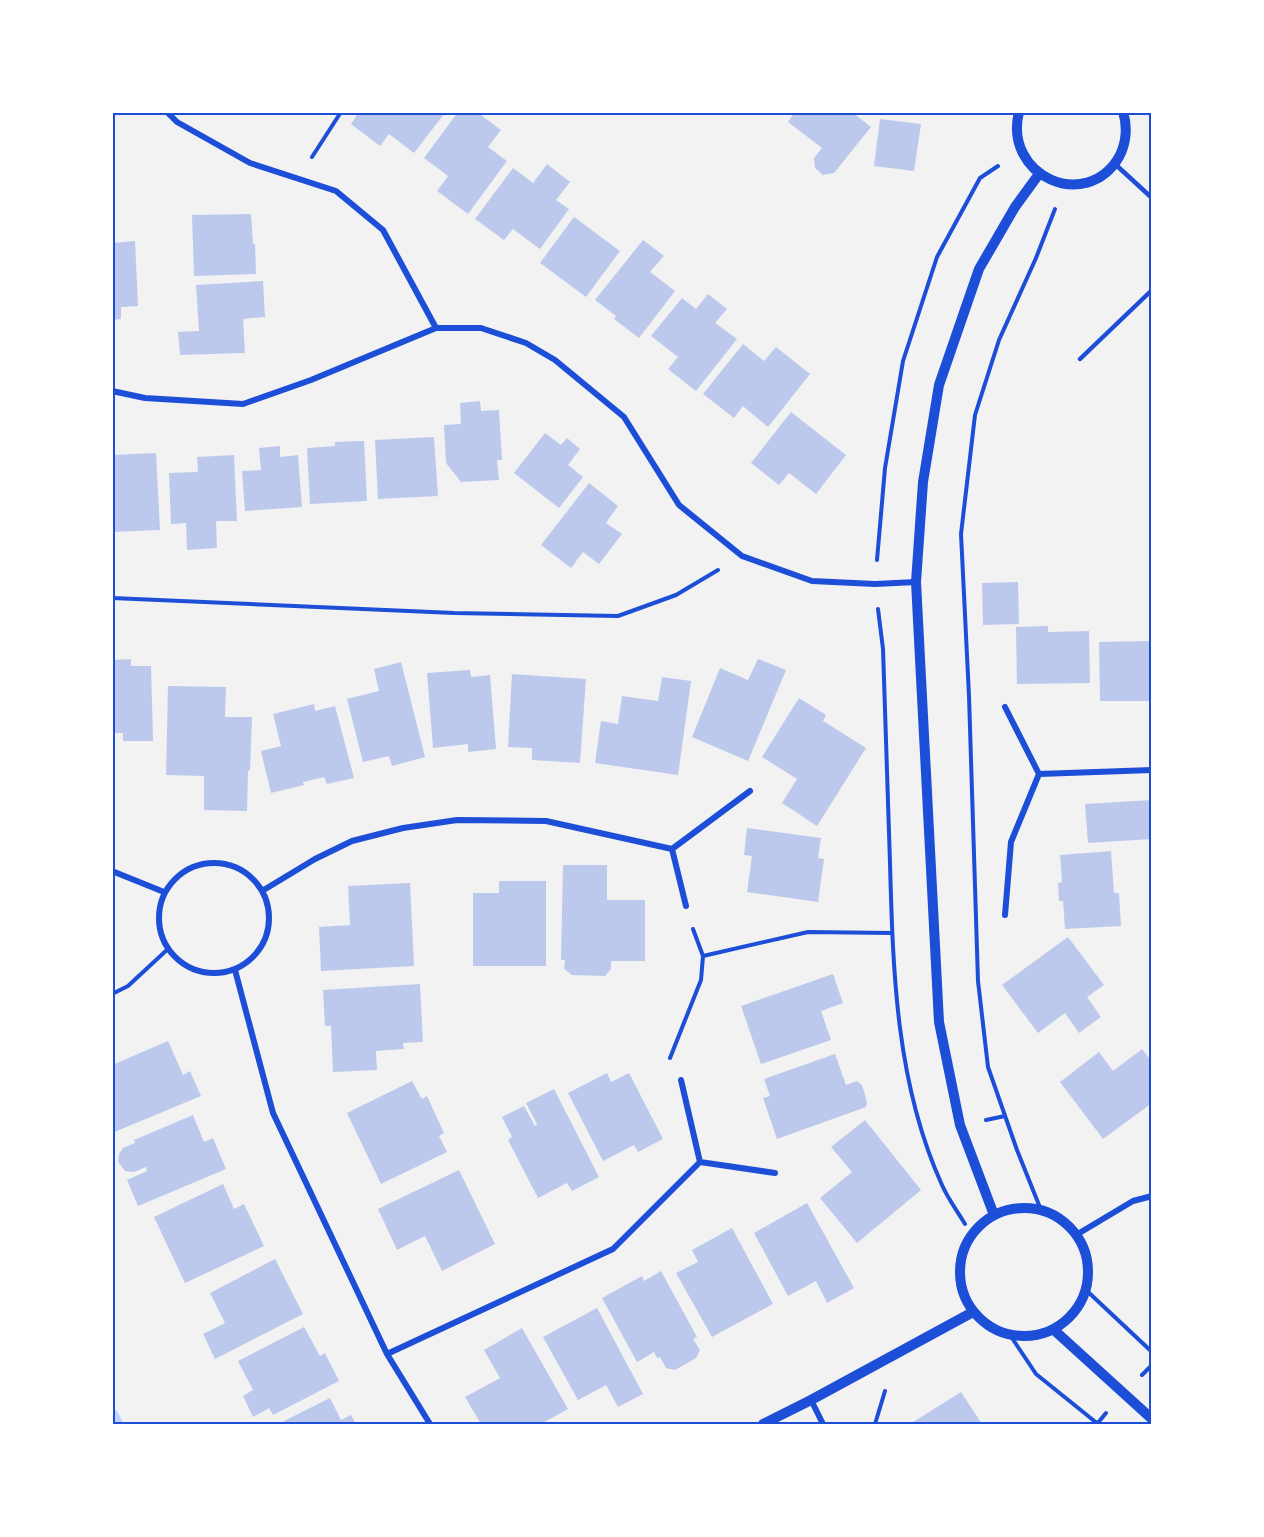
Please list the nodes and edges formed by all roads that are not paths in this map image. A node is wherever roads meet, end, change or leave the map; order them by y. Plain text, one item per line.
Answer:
1 (167, 112) edge
2 (1019, 112) edge
3 (1123, 112) edge
4 (1115, 164) junction
5 (1039, 174) junction
6 (1152, 198) edge
7 (1152, 290) edge
8 (436, 328) junction
9 (1080, 359) dead end
10 (112, 391) edge
11 (916, 582) junction
12 (1005, 707) dead end
13 (1152, 770) edge
14 (1039, 774) junction
15 (750, 791) dead end
16 (672, 849) junction
17 (112, 871) edge
18 (262, 891) junction
19 (164, 892) junction
20 (686, 906) dead end
21 (1005, 915) dead end
22 (235, 970) junction
23 (681, 1080) road end
24 (700, 1162) junction
25 (775, 1173) dead end
26 (1152, 1196) edge
27 (994, 1215) junction
28 (1076, 1235) junction
29 (973, 1312) junction
30 (1054, 1330) junction
31 (387, 1353) junction
32 (812, 1400) junction
33 (1152, 1419) edge
34 (430, 1425) edge
35 (763, 1425) edge
36 (823, 1425) edge

1 - 8 street
2 - 5 street
3 - 4 street
4 - 5 street
4 - 6 lane
5 - 11 street
7 - 9 lane
8 - 10 street
8 - 11 street
11 - 27 street
12 - 14 street
13 - 14 street
14 - 21 street
15 - 16 street
16 - 18 street
16 - 20 street
17 - 19 street
18 - 19 street
18 - 22 street
19 - 22 street
22 - 31 street
23 - 24 street
24 - 25 street
24 - 31 street
26 - 28 street
27 - 28 street
27 - 29 street
28 - 30 street
29 - 30 street
29 - 32 street
30 - 33 street
31 - 34 street
32 - 35 street
32 - 36 street

